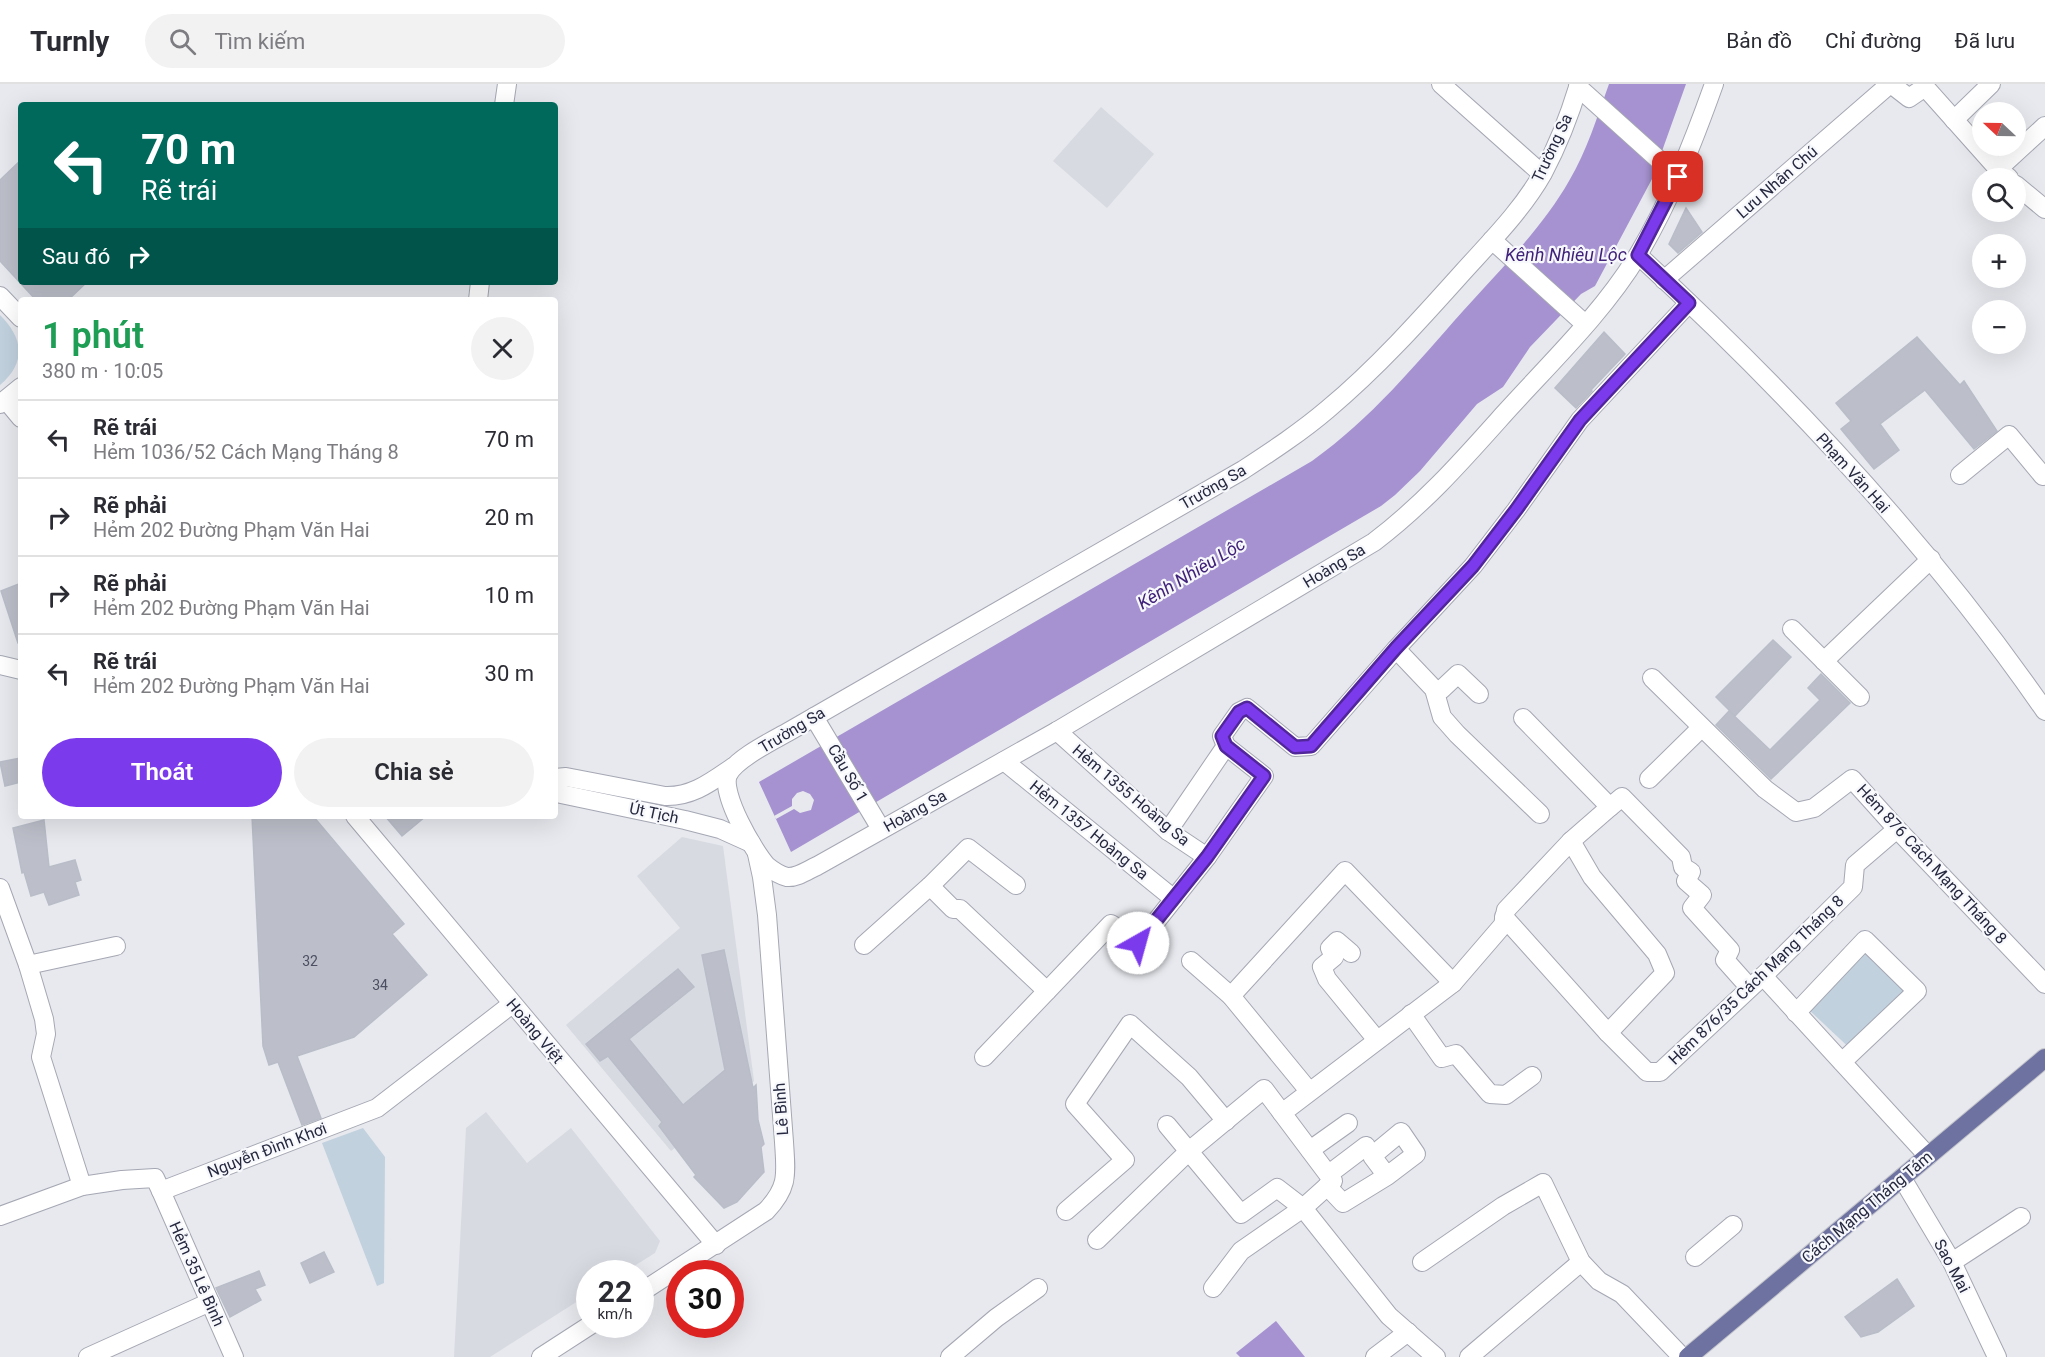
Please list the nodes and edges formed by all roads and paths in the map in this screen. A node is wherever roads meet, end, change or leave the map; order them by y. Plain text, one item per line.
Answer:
1 (507, 84) edge
2 (1441, 84) edge
3 (1714, 84) edge
4 (1890, 84) edge
5 (1991, 84) edge
6 (1583, 90) edge
7 (504, 102) edge
8 (1954, 120) junction
9 (2045, 126) edge
10 (1998, 168) edge
11 (2008, 168) edge
12 (1672, 171) junction
13 (1542, 174) junction
14 (2026, 193) edge
15 (2045, 209) edge
16 (1498, 245) junction
17 (1638, 255) junction
18 (1664, 280) junction
19 (0, 296) edge
20 (1689, 303) junction
21 (18, 315) edge
22 (1580, 319) junction
23 (18, 390) edge
24 (3, 402) edge
25 (18, 415) edge
26 (2045, 473) edge
27 (1960, 475) dead end
28 (1931, 559) junction
29 (1792, 629) dead end
30 (1396, 648) junction
31 (1824, 661) junction
32 (0, 665) edge
33 (18, 669) edge
34 (1652, 678) dead end
35 (1434, 689) junction
36 (1479, 694) dead end
37 (1860, 697) dead end
38 (2045, 711) edge
39 (1523, 718) dead end
40 (819, 723) junction
41 (1701, 728) junction
42 (1057, 731) junction
43 (1226, 746) junction
44 (1004, 761) junction
45 (733, 767) junction
46 (558, 778) edge
47 (1649, 779) dead end
48 (558, 792) edge
49 (665, 796) joint
50 (1610, 807) junction
51 (1540, 814) dead end
52 (358, 819) edge
53 (877, 823) junction
54 (1897, 829) junction
55 (1168, 831) junction
56 (1571, 841) junction
57 (754, 847) junction
58 (1207, 857) junction
59 (793, 877) junction
60 (1016, 885) dead end
61 (930, 886) junction
62 (0, 888) edge
63 (1174, 899) junction
64 (767, 915) junction
65 (1504, 917) junction
66 (864, 945) dead end
67 (116, 946) dead end
68 (1351, 953) dead end
69 (1191, 961) dead end
70 (28, 965) junction
71 (1756, 982) junction
72 (1453, 983) junction
73 (2045, 984) edge
74 (1047, 991) junction
75 (1231, 996) junction
76 (512, 1004) junction
77 (1796, 1013) junction
78 (1411, 1014) junction
79 (1608, 1033) junction
80 (1377, 1040) junction
81 (984, 1057) dead end
82 (2045, 1058) edge
83 (1842, 1062) junction
84 (1532, 1076) dead end
85 (1309, 1091) junction
86 (1282, 1113) junction
87 (1226, 1121) junction
88 (1348, 1123) dead end
89 (1167, 1125) dead end
90 (1365, 1146) dead end
91 (1310, 1150) junction
92 (1190, 1151) junction
93 (1928, 1156) junction
94 (1387, 1176) dead end
95 (1902, 1178) junction
96 (1328, 1180) junction
97 (82, 1186) junction
98 (161, 1191) junction
99 (1303, 1208) junction
100 (1066, 1211) dead end
101 (0, 1216) edge
102 (2021, 1217) dead end
103 (1733, 1225) dead end
104 (1097, 1240) dead end
105 (716, 1245) junction
106 (1695, 1257) dead end
107 (1422, 1262) dead end
108 (1581, 1262) junction
109 (1952, 1262) junction
110 (654, 1284) edge
111 (1038, 1287) dead end
112 (1213, 1288) dead end
113 (210, 1302) junction
114 (1408, 1332) junction
115 (576, 1335) edge
116 (88, 1357) edge
117 (234, 1357) edge
118 (542, 1357) edge
119 (950, 1357) edge
120 (1375, 1357) edge
121 (1436, 1357) edge
122 (1469, 1357) edge
123 (1682, 1357) edge
124 (1688, 1357) edge
125 (1997, 1357) edge

1 - 7 street
2 - 13 street
3 - 12 street, Hoàng Sa
4 - 8 street
4 - 18 street, Lưu Nhân Chú
5 - 8 street
6 - 12 street
6 - 13 street, Trường Sa
8 - 10 street
9 - 11 street
12 - 17 street, Hoàng Sa
13 - 16 street, Trường Sa
14 - 15 street
16 - 22 street
16 - 40 street, Trường Sa
17 - 18 street, Phạm Văn Hai
17 - 22 street, Hoàng Sa
18 - 20 street, Phạm Văn Hai
19 - 21 street
20 - 28 street, Phạm Văn Hai
20 - 30 street
22 - 42 street, Hoàng Sa
23 - 24 street
24 - 25 street
26 - 27 street
28 - 31 street
28 - 38 street, Phạm Văn Hai
29 - 31 street
30 - 35 street
30 - 43 street
31 - 37 street
32 - 33 street
34 - 41 street, Hẻm 876 Cách Mạng Tháng 8
35 - 36 street
35 - 51 street
39 - 50 street
40 - 45 street, Trường Sa
40 - 53 street, Cầu Số 1
41 - 47 street
41 - 54 street, Hẻm 876 Cách Mạng Tháng 8
42 - 44 street, Hoàng Sa
42 - 55 street, Hẻm 1355 Hoàng Sa
43 - 55 street
43 - 58 street
44 - 53 street, Hoàng Sa
44 - 63 street, Hẻm 1357 Hoàng Sa
45 - 49 street, Trường Sa
45 - 57 street
46 - 49 street, Út Tịch
48 - 57 street, Út Tịch
50 - 56 street
50 - 71 street
52 - 76 street, Hoàng Việt
53 - 59 street, Hoàng Sa
54 - 71 street, Hẻm 876/35 Cách Mạng Tháng 8
54 - 73 street, Hẻm 876 Cách Mạng Tháng 8
55 - 58 street, Hẻm 1355 Hoàng Sa
56 - 65 street
56 - 79 street
57 - 59 street
57 - 64 street, Lê Bình
58 - 63 street
59 - 64 street, Hoàng Sa
60 - 61 street
61 - 66 street
61 - 74 street
62 - 70 street
63 - 74 street
64 - 105 street, Lê Bình
65 - 72 street
65 - 79 street, Hẻm 876/35 Cách Mạng Tháng 8
67 - 70 street
68 - 80 street
69 - 75 street
70 - 97 street
71 - 77 street
71 - 79 street, Hẻm 876/35 Cách Mạng Tháng 8
72 - 75 street
72 - 78 street
74 - 81 street
75 - 85 street
76 - 98 street, Nguyễn Đình Khơi
76 - 105 street, Hoàng Việt
77 - 83 street
77 - 83 street
78 - 80 street
78 - 84 street
80 - 85 street
82 - 93 main road, Cách Mạng Tháng Tám
83 - 93 street
85 - 86 street
86 - 87 street
86 - 91 street
87 - 92 street
87 - 100 street
88 - 91 street
89 - 92 street
90 - 96 street
91 - 96 street
92 - 99 street
92 - 104 street
93 - 95 main road, Cách Mạng Tháng Tám
94 - 96 street
95 - 109 street, Sao Mai
95 - 124 main road, Cách Mạng Tháng Tám
96 - 99 street
97 - 98 street
97 - 101 street
98 - 113 street, Hẻm 35 Lê Bình
99 - 112 street
99 - 114 street
102 - 109 street
103 - 106 street
105 - 110 street, Lê Bình
107 - 108 street
108 - 122 street
108 - 123 street
109 - 125 street, Sao Mai
111 - 119 street
113 - 116 street
113 - 117 street, Hẻm 35 Lê Bình
114 - 120 street
114 - 121 street
115 - 118 street

